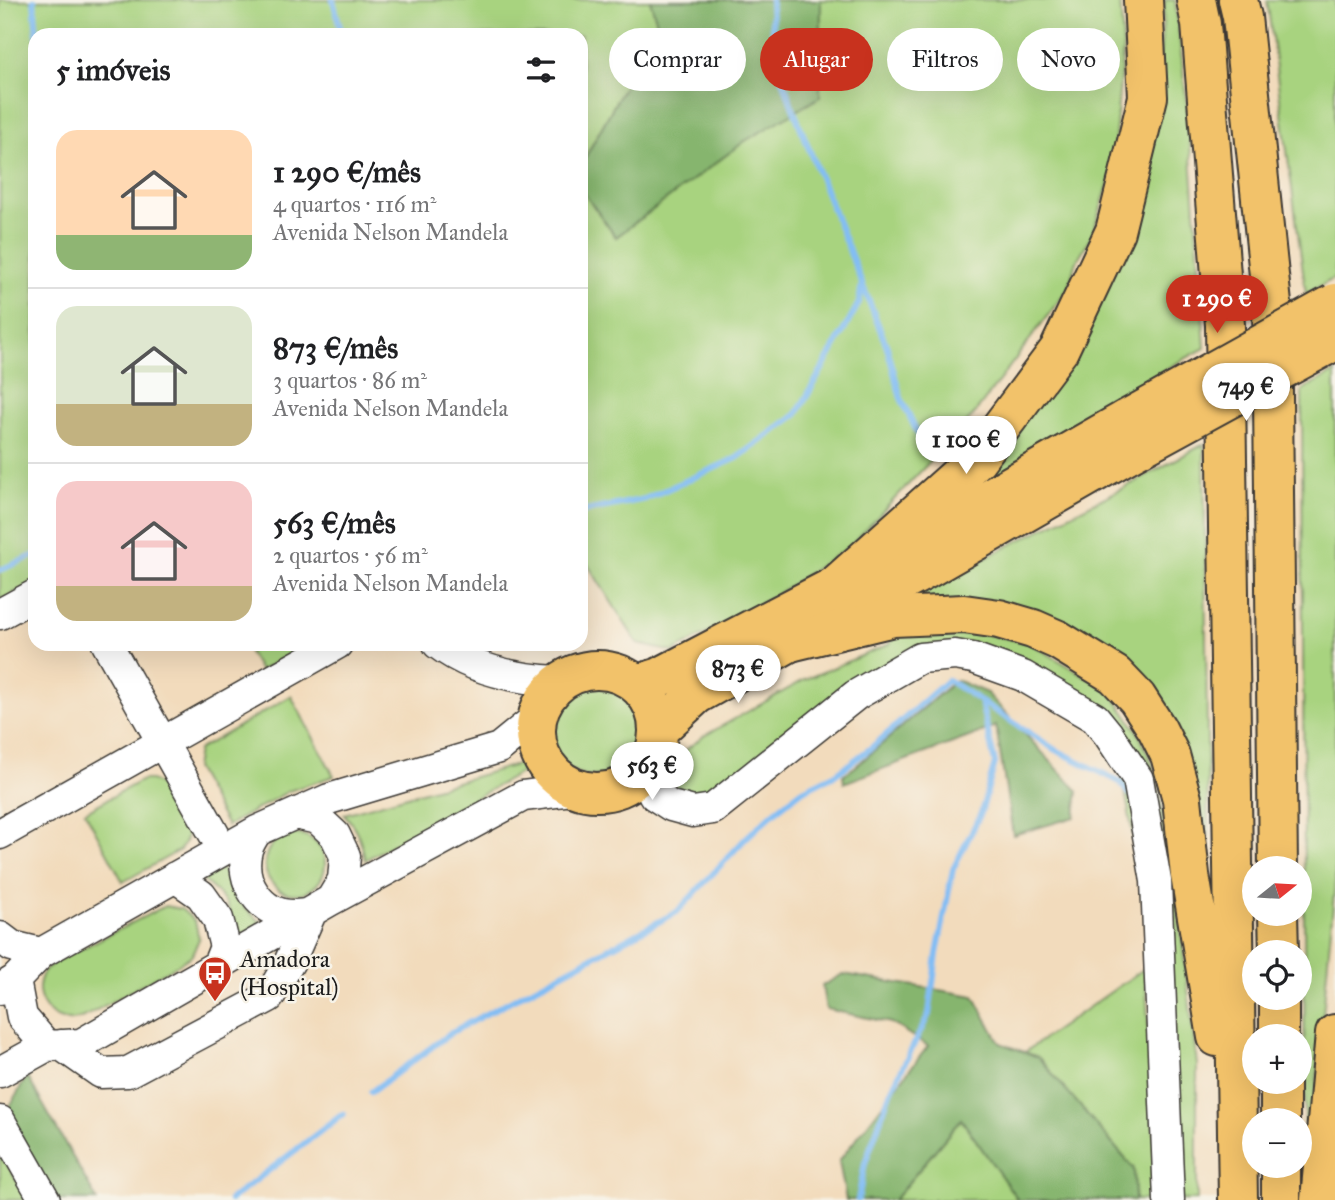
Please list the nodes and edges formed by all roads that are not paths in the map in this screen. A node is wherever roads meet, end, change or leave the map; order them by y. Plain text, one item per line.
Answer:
1 (1143, 0) edge
2 (1196, 0) edge
3 (1238, 0) edge
4 (1335, 303) edge
5 (1335, 341) edge
6 (1128, 436) junction
7 (835, 586) junction
8 (28, 599) edge
9 (0, 614) edge
10 (790, 642) junction
11 (111, 651) edge
12 (325, 651) edge
13 (447, 651) edge
14 (559, 681) junction
15 (638, 684) junction
16 (537, 717) junction
17 (658, 730) junction
18 (163, 742) junction
19 (643, 771) junction
20 (580, 789) junction
21 (295, 814) junction
22 (257, 831) junction
23 (0, 834) edge
24 (223, 850) junction
25 (1278, 856) edge
26 (175, 877) junction
27 (321, 906) junction
28 (0, 937) edge
29 (41, 953) junction
30 (217, 967) junction
31 (8, 985) edge
32 (1335, 1034) edge
33 (54, 1045) junction
34 (0, 1072) edge
35 (0, 1121) edge
36 (1238, 1161) junction
37 (1281, 1178) edge
38 (45, 1200) edge
39 (1169, 1200) edge
40 (1238, 1200) edge
41 (1281, 1200) edge
42 (1320, 1200) edge

1 - 7 main road
2 - 36 main road
3 - 25 main road
4 - 6 main road, bridge
5 - 6 main road, bridge
6 - 7 main road
6 - 10 main road
7 - 15 main road
8 - 9 lane
10 - 17 main road
10 - 36 main road
11 - 18 lane
12 - 18 lane
13 - 14 lane
14 - 15 main road
14 - 16 main road
15 - 17 main road
16 - 20 main road
16 - 21 lane
17 - 19 main road
18 - 23 lane
18 - 24 lane
19 - 20 main road
19 - 39 lane
20 - 27 lane
21 - 22 lane
21 - 27 lane
22 - 24 lane
22 - 27 lane
24 - 26 lane
26 - 29 lane
26 - 30 lane
27 - 30 lane
27 - 33 lane
28 - 29 lane
29 - 31 lane
30 - 33 lane
31 - 33 lane
32 - 42 main road
33 - 34 lane
35 - 38 lane
36 - 40 main road
37 - 41 main road

